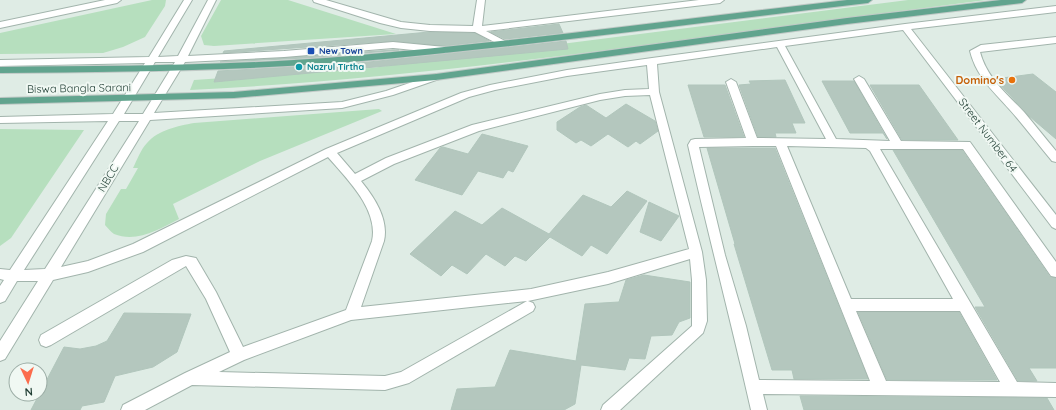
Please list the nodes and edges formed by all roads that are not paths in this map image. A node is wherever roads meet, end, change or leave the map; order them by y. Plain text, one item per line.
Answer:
1 (116, 0) edge
2 (188, 0) edge
3 (212, 0) edge
4 (318, 0) edge
5 (481, 0) edge
6 (720, 0) edge
7 (868, 0) edge
8 (1022, 0) edge
9 (1056, 9) edge
10 (0, 25) edge
11 (905, 27) junction
12 (478, 29) junction
13 (1056, 40) edge
14 (502, 43) junction
15 (780, 45) junction
16 (446, 50) junction
17 (182, 59) junction
18 (652, 61) junction
19 (0, 63) edge
20 (148, 65) junction
21 (177, 68) junction
22 (0, 70) edge
23 (436, 77) junction
24 (859, 79) dead end
25 (731, 82) dead end
26 (654, 92) junction
27 (158, 98) junction
28 (128, 99) junction
29 (0, 101) edge
30 (146, 117) junction
31 (117, 118) junction
32 (0, 120) edge
33 (753, 142) junction
34 (780, 142) junction
35 (833, 143) junction
36 (898, 144) junction
37 (872, 145) junction
38 (330, 152) junction
39 (1056, 158) edge
40 (355, 179) junction
41 (1056, 224) edge
42 (696, 252) junction
43 (1056, 272) edge
44 (0, 274) edge
45 (49, 275) junction
46 (13, 276) junction
47 (0, 297) edge
48 (846, 305) junction
49 (965, 305) junction
50 (528, 307) dead end
51 (351, 314) junction
52 (46, 340) dead end
53 (0, 354) edge
54 (240, 355) junction
55 (190, 378) junction
56 (754, 387) junction
57 (881, 388) junction
58 (1013, 390) junction
59 (1056, 390) edge
60 (129, 410) edge
61 (609, 410) edge
62 (759, 410) edge

1 - 10 street
2 - 20 street
3 - 17 street, NBCC
4 - 12 street
5 - 12 street
6 - 12 street
7 - 14 main road, Biswa Bangla Sarani
8 - 23 main road, Biswa Bangla Sarani
9 - 11 street
11 - 15 street
11 - 41 street, Street Number 64
12 - 14 street
13 - 39 street
14 - 16 main road, Biswa Bangla Sarani
15 - 18 street
15 - 35 street
16 - 17 street
16 - 21 main road, Biswa Bangla Sarani
17 - 20 street
17 - 21 street, NBCC
18 - 26 street
18 - 38 street
19 - 20 street
20 - 21 main road, Biswa Bangla Sarani
20 - 22 main road, Biswa Bangla Sarani
20 - 28 street
21 - 27 street, NBCC
23 - 27 main road, Biswa Bangla Sarani
23 - 30 street
24 - 36 street
25 - 33 street
26 - 40 street
26 - 42 street
27 - 28 main road, Biswa Bangla Sarani
27 - 30 street, NBCC
28 - 29 main road, Biswa Bangla Sarani
28 - 31 street
30 - 31 street
30 - 45 street, NBCC
31 - 32 street
31 - 46 street
33 - 34 street
33 - 56 street
34 - 35 street
34 - 48 street
35 - 37 street
36 - 37 street
36 - 43 street
37 - 49 street
38 - 40 street
38 - 45 street
40 - 51 street
42 - 51 street
42 - 61 street
44 - 46 street
45 - 46 street
45 - 53 street, NBCC
46 - 47 street
48 - 49 street
48 - 57 street
49 - 58 street
50 - 55 street
51 - 54 street
52 - 54 street
54 - 55 street
55 - 60 street
56 - 57 street
56 - 62 street
57 - 58 street
58 - 59 street

